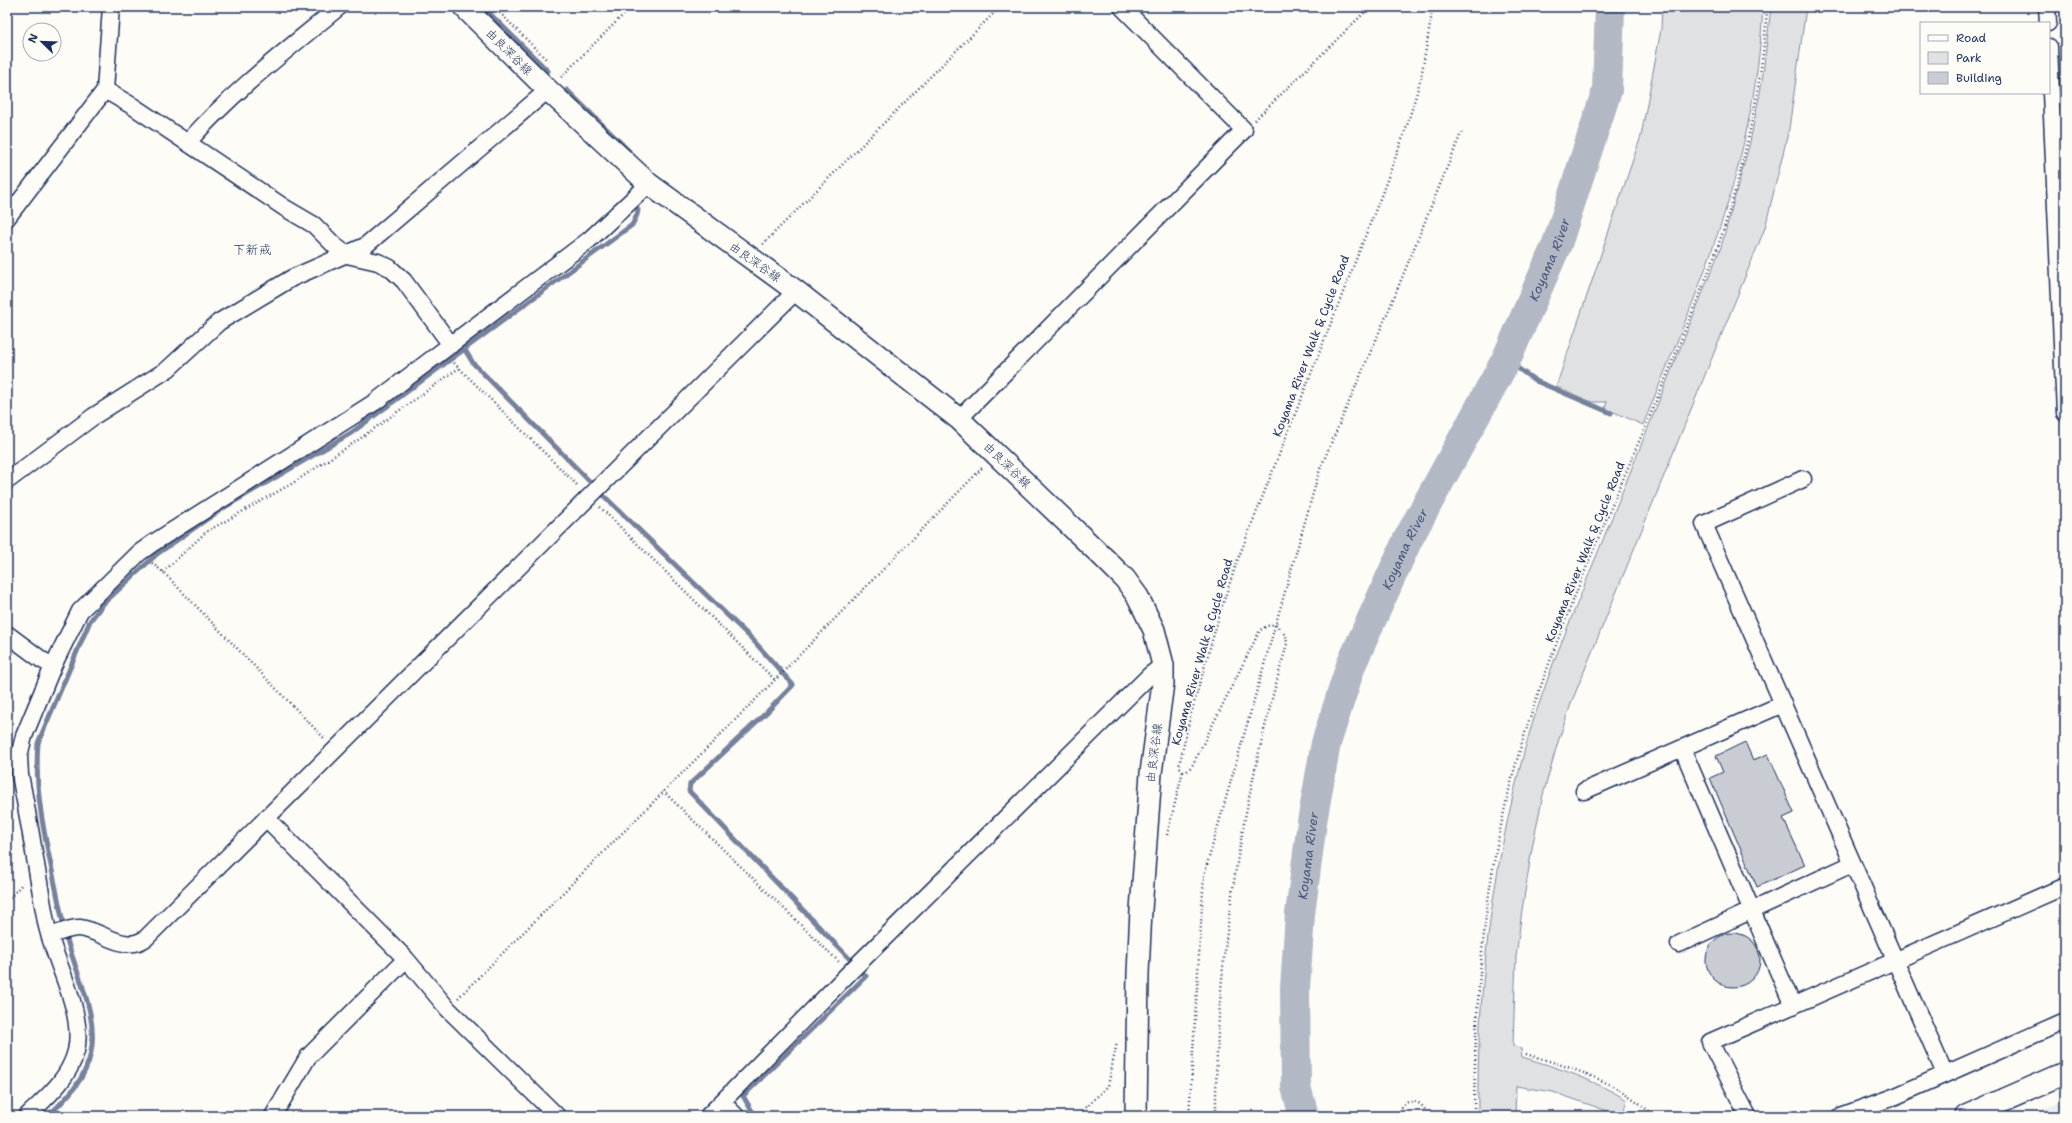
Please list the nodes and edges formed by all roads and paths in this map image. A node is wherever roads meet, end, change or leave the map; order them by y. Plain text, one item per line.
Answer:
1 (111, 7) edge
2 (339, 7) edge
3 (464, 7) edge
4 (631, 7) edge
5 (1000, 7) edge
6 (1122, 7) edge
7 (1370, 7) edge
8 (1433, 7) edge
9 (1766, 7) edge
10 (2047, 7) edge
11 (2048, 22) edge
12 (2050, 70) edge
13 (105, 90) junction
14 (548, 90) junction
15 (1244, 130) junction
16 (1462, 131) dead end
17 (188, 142) junction
18 (648, 184) junction
19 (7, 218) edge
20 (347, 255) junction
21 (748, 258) junction
22 (796, 291) junction
23 (447, 348) junction
24 (459, 368) junction
25 (2065, 413) edge
26 (959, 419) junction
27 (995, 455) junction
28 (1803, 479) dead end
29 (7, 481) edge
30 (588, 496) junction
31 (139, 553) junction
32 (163, 572) junction
33 (1275, 624) junction
34 (7, 634) edge
35 (1163, 665) junction
36 (53, 666) junction
37 (775, 680) junction
38 (1783, 704) junction
39 (1682, 748) junction
40 (335, 750) junction
41 (663, 791) junction
42 (1584, 791) dead end
43 (266, 818) junction
44 (1852, 864) junction
45 (2065, 886) edge
46 (1752, 910) junction
47 (50, 935) junction
48 (1679, 944) dead end
49 (406, 959) junction
50 (1895, 961) junction
51 (850, 972) junction
52 (1794, 1006) junction
53 (448, 1009) junction
54 (2065, 1021) edge
55 (1526, 1054) dead end
56 (2065, 1073) edge
57 (1945, 1074) junction
58 (1098, 1096) dead end
59 (722, 1102) junction
60 (27, 1116) edge
61 (273, 1116) edge
62 (557, 1116) edge
63 (708, 1116) edge
64 (736, 1116) edge
65 (1077, 1116) edge
66 (1136, 1116) edge
67 (1189, 1116) edge
68 (1216, 1116) edge
69 (1399, 1116) edge
70 (1428, 1116) edge
71 (1474, 1116) edge
72 (1654, 1116) edge
73 (1748, 1116) edge
74 (1842, 1116) edge
75 (1966, 1116) edge

1 - 13 street
2 - 17 street
3 - 14 main road, 由良深谷線
4 - 14 path
5 - 21 path
6 - 15 street
7 - 15 path
8 - 33 path, Koyama River Walk & Cycle Road
9 - 71 path, Koyama River Walk & Cycle Road
10 - 11 street
12 - 25 street
13 - 17 street
13 - 19 street
14 - 18 main road, 由良深谷線
14 - 20 street
15 - 26 street
16 - 33 path
17 - 20 street
18 - 21 main road, 由良深谷線
18 - 23 street
20 - 23 street
20 - 29 street
21 - 22 main road, 由良深谷線
22 - 26 main road, 由良深谷線
22 - 30 street
23 - 24 path
23 - 31 street
24 - 30 path
24 - 32 path
26 - 27 main road, 由良深谷線
27 - 35 main road, 由良深谷線
27 - 37 path
28 - 38 street
30 - 37 path
30 - 40 street
31 - 32 path
31 - 36 street
32 - 40 path
33 - 67 path
33 - 68 path
34 - 36 street
35 - 51 street
35 - 66 main road, 由良深谷線
36 - 47 street
37 - 41 path
38 - 39 street
38 - 44 street
39 - 42 street
39 - 46 street
40 - 43 street
41 - 51 path
41 - 53 path
43 - 47 street
43 - 49 street
44 - 46 street
44 - 50 street
45 - 50 street
46 - 48 street
46 - 52 street
47 - 60 street
49 - 53 street
49 - 61 street
50 - 52 street
50 - 57 street
51 - 59 street
52 - 73 street
53 - 62 street
54 - 57 street
55 - 72 path
56 - 75 main road
57 - 74 street
58 - 65 path
59 - 63 street
59 - 64 street
69 - 70 path

